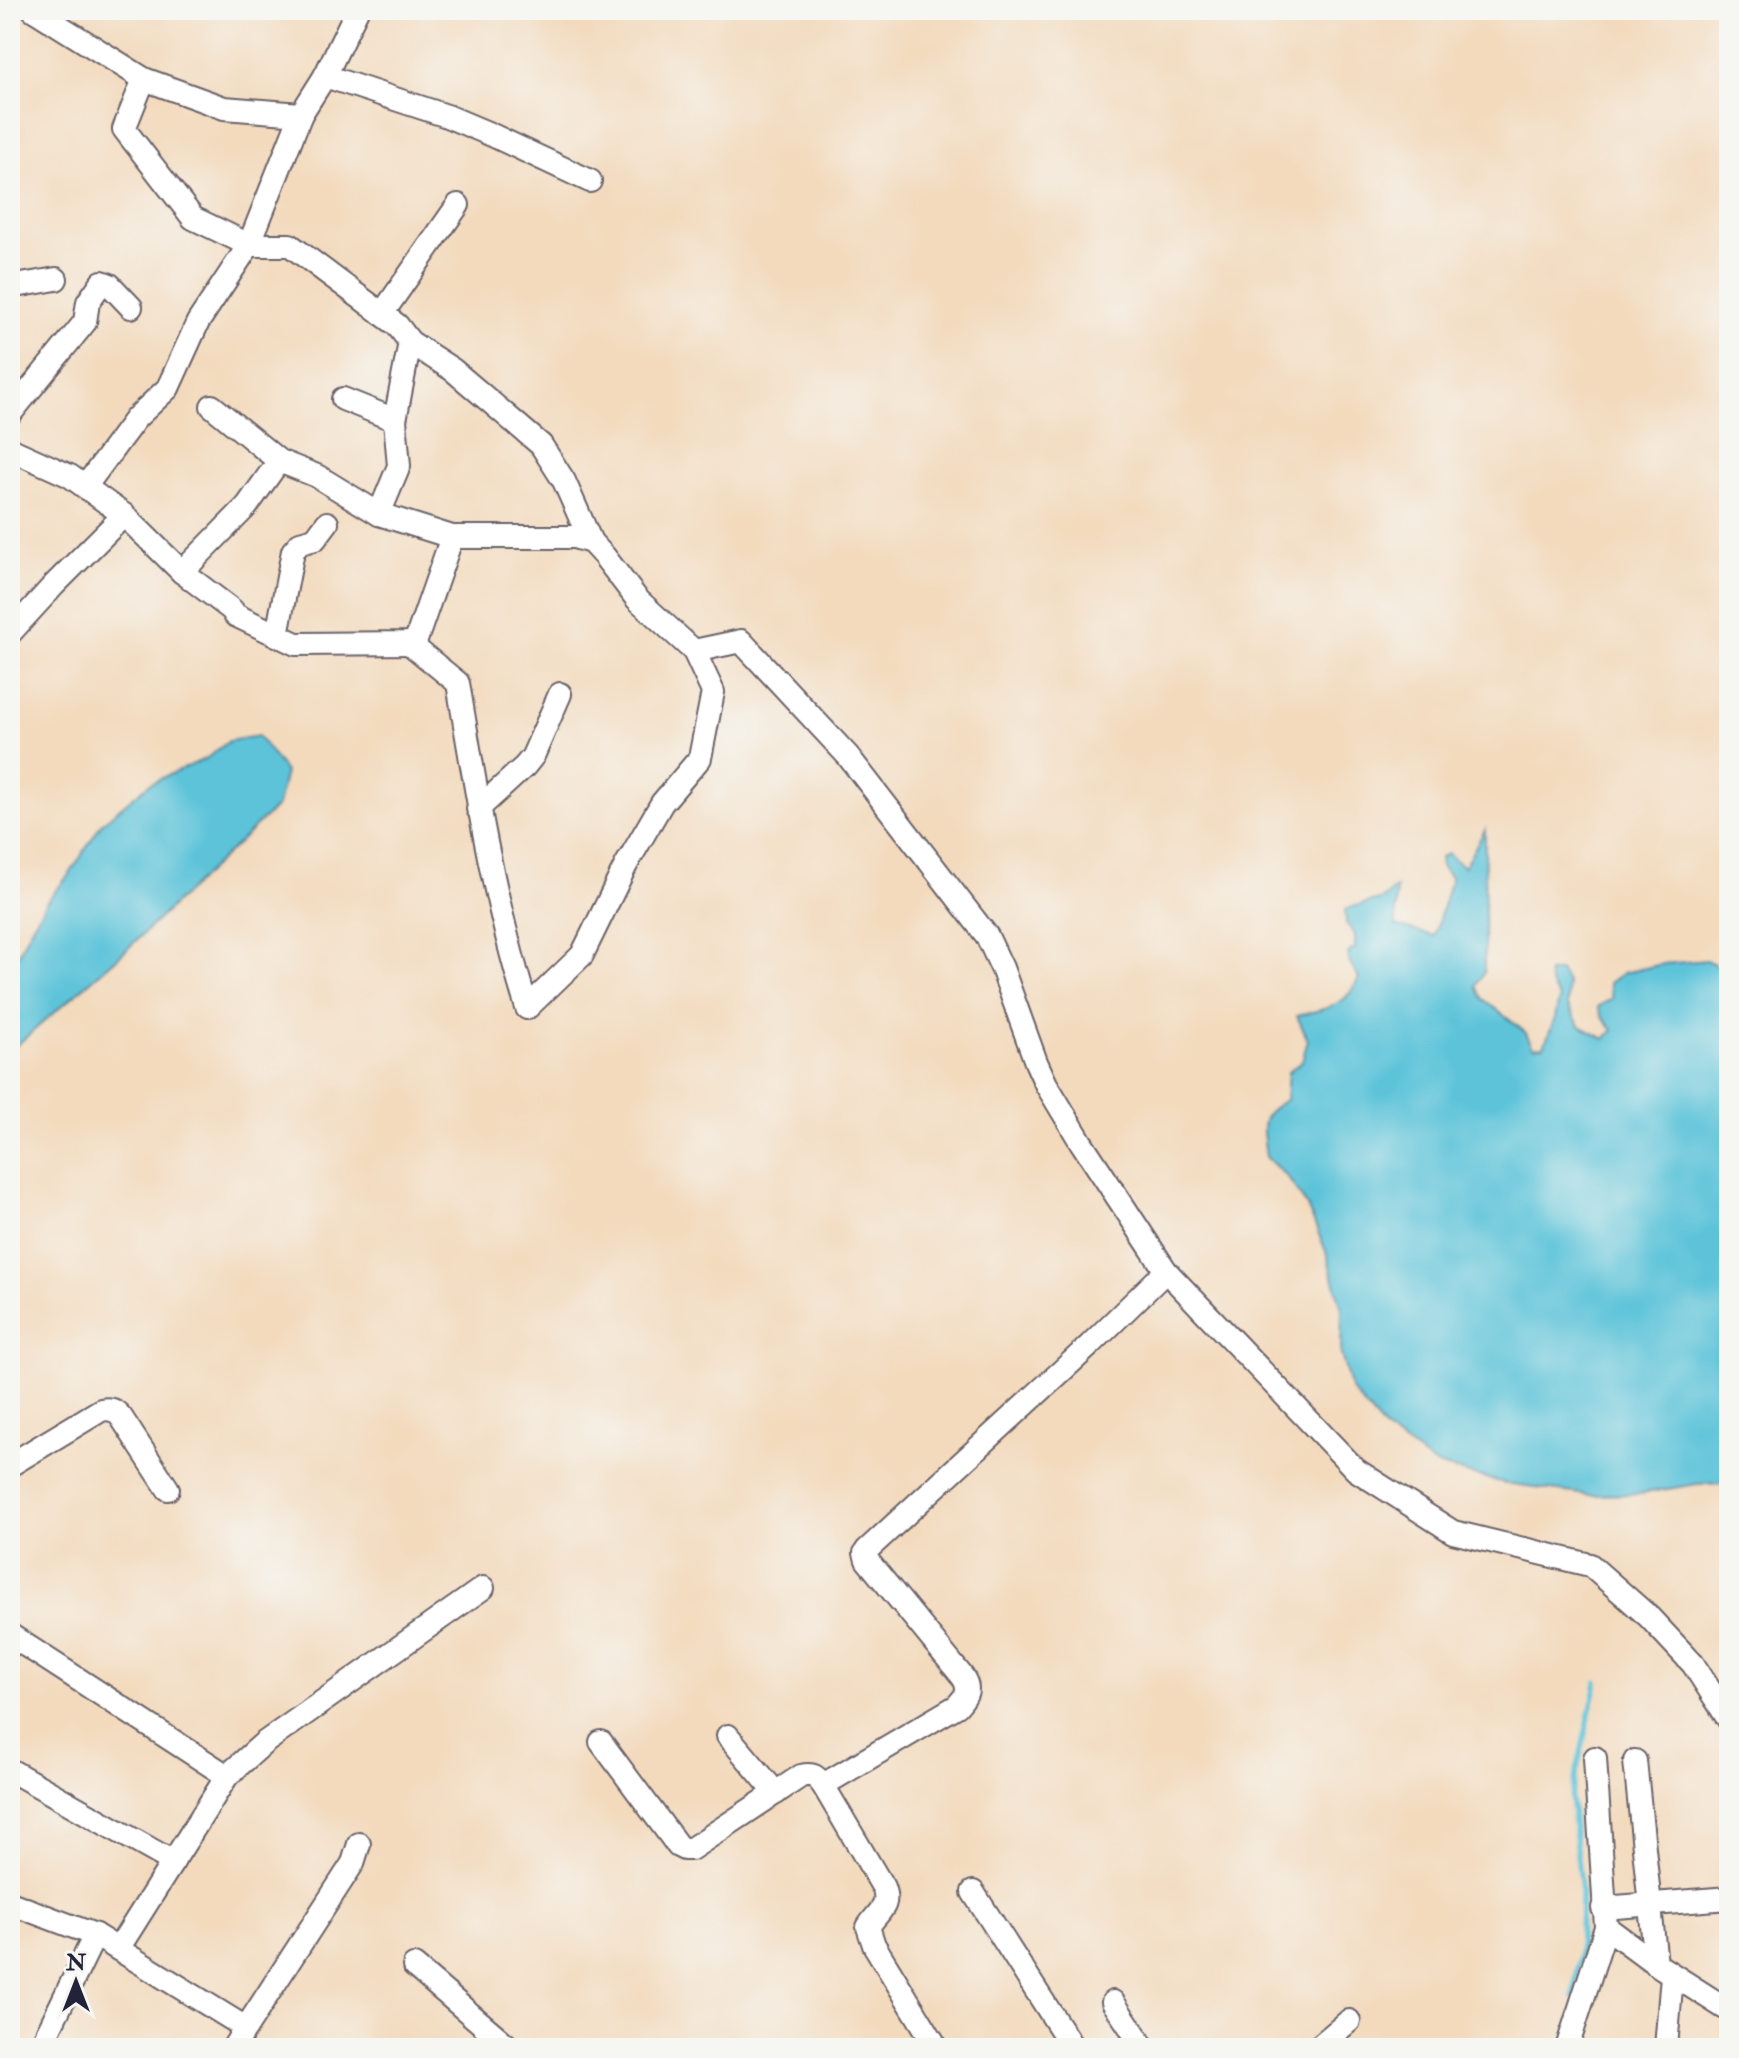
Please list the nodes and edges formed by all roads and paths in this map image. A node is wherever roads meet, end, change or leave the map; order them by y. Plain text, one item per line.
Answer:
1 (34, 10) edge
2 (357, 10) edge
3 (325, 76) junction
4 (144, 79) junction
5 (301, 114) junction
6 (590, 181) dead end
7 (458, 205) dead end
8 (249, 245) junction
9 (56, 279) dead end
10 (10, 287) edge
11 (131, 307) dead end
12 (382, 314) junction
13 (410, 342) junction
14 (343, 399) dead end
15 (212, 406) dead end
16 (10, 414) edge
17 (395, 420) junction
18 (10, 449) edge
19 (279, 461) junction
20 (85, 487) junction
21 (379, 514) junction
22 (124, 515) junction
23 (327, 523) dead end
24 (452, 537) junction
25 (591, 542) junction
26 (182, 572) junction
27 (10, 633) edge
28 (277, 635) junction
29 (409, 643) junction
30 (694, 651) junction
31 (560, 694) dead end
32 (478, 809) junction
33 (1166, 1271) junction
34 (10, 1465) edge
35 (168, 1489) dead end
36 (483, 1588) dead end
37 (10, 1635) edge
38 (1729, 1720) edge
39 (728, 1736) dead end
40 (601, 1742) dead end
41 (1595, 1758) dead end
42 (1635, 1761) dead end
43 (10, 1770) edge
44 (227, 1776) junction
45 (823, 1785) junction
46 (776, 1793) junction
47 (359, 1844) dead end
48 (173, 1862) junction
49 (973, 1892) dead end
50 (1729, 1898) edge
51 (10, 1903) edge
52 (1650, 1904) junction
53 (1604, 1917) junction
54 (95, 1935) junction
55 (118, 1949) junction
56 (414, 1966) dead end
57 (1664, 1969) junction
58 (1113, 2002) dead end
59 (1729, 2008) edge
60 (1349, 2021) dead end
61 (246, 2028) junction
62 (1062, 2044) edge
63 (40, 2048) edge
64 (233, 2048) edge
65 (510, 2048) edge
66 (937, 2048) edge
67 (1144, 2048) edge
68 (1317, 2048) edge
69 (1567, 2048) edge
70 (1666, 2048) edge

1 - 4 street
2 - 3 street
3 - 5 street
3 - 6 street
4 - 5 street
4 - 8 street
5 - 8 street
7 - 12 street
8 - 12 street
8 - 20 street
9 - 10 street
11 - 16 street
12 - 13 street
13 - 17 street
13 - 25 street
14 - 17 street
15 - 19 street
17 - 21 street
18 - 20 street
19 - 21 street
19 - 26 street
20 - 22 street
21 - 24 street
22 - 26 street
22 - 27 street
23 - 28 street
24 - 25 street
24 - 29 street
25 - 30 street
26 - 28 street
28 - 29 street
29 - 32 street
30 - 32 street
30 - 33 street
31 - 32 street
33 - 38 street
33 - 45 street
34 - 35 street
36 - 44 street
37 - 44 street
39 - 46 street
40 - 46 street
41 - 53 street
42 - 52 street
43 - 48 street
44 - 48 street
45 - 46 street
45 - 66 street
47 - 61 street
48 - 55 street
49 - 62 street
50 - 52 street
51 - 54 street
52 - 53 street
52 - 57 street
53 - 57 street
53 - 69 street
54 - 55 street
54 - 63 street
55 - 61 street
56 - 65 street
57 - 59 street
57 - 70 street
58 - 67 street
60 - 68 street
61 - 64 street

